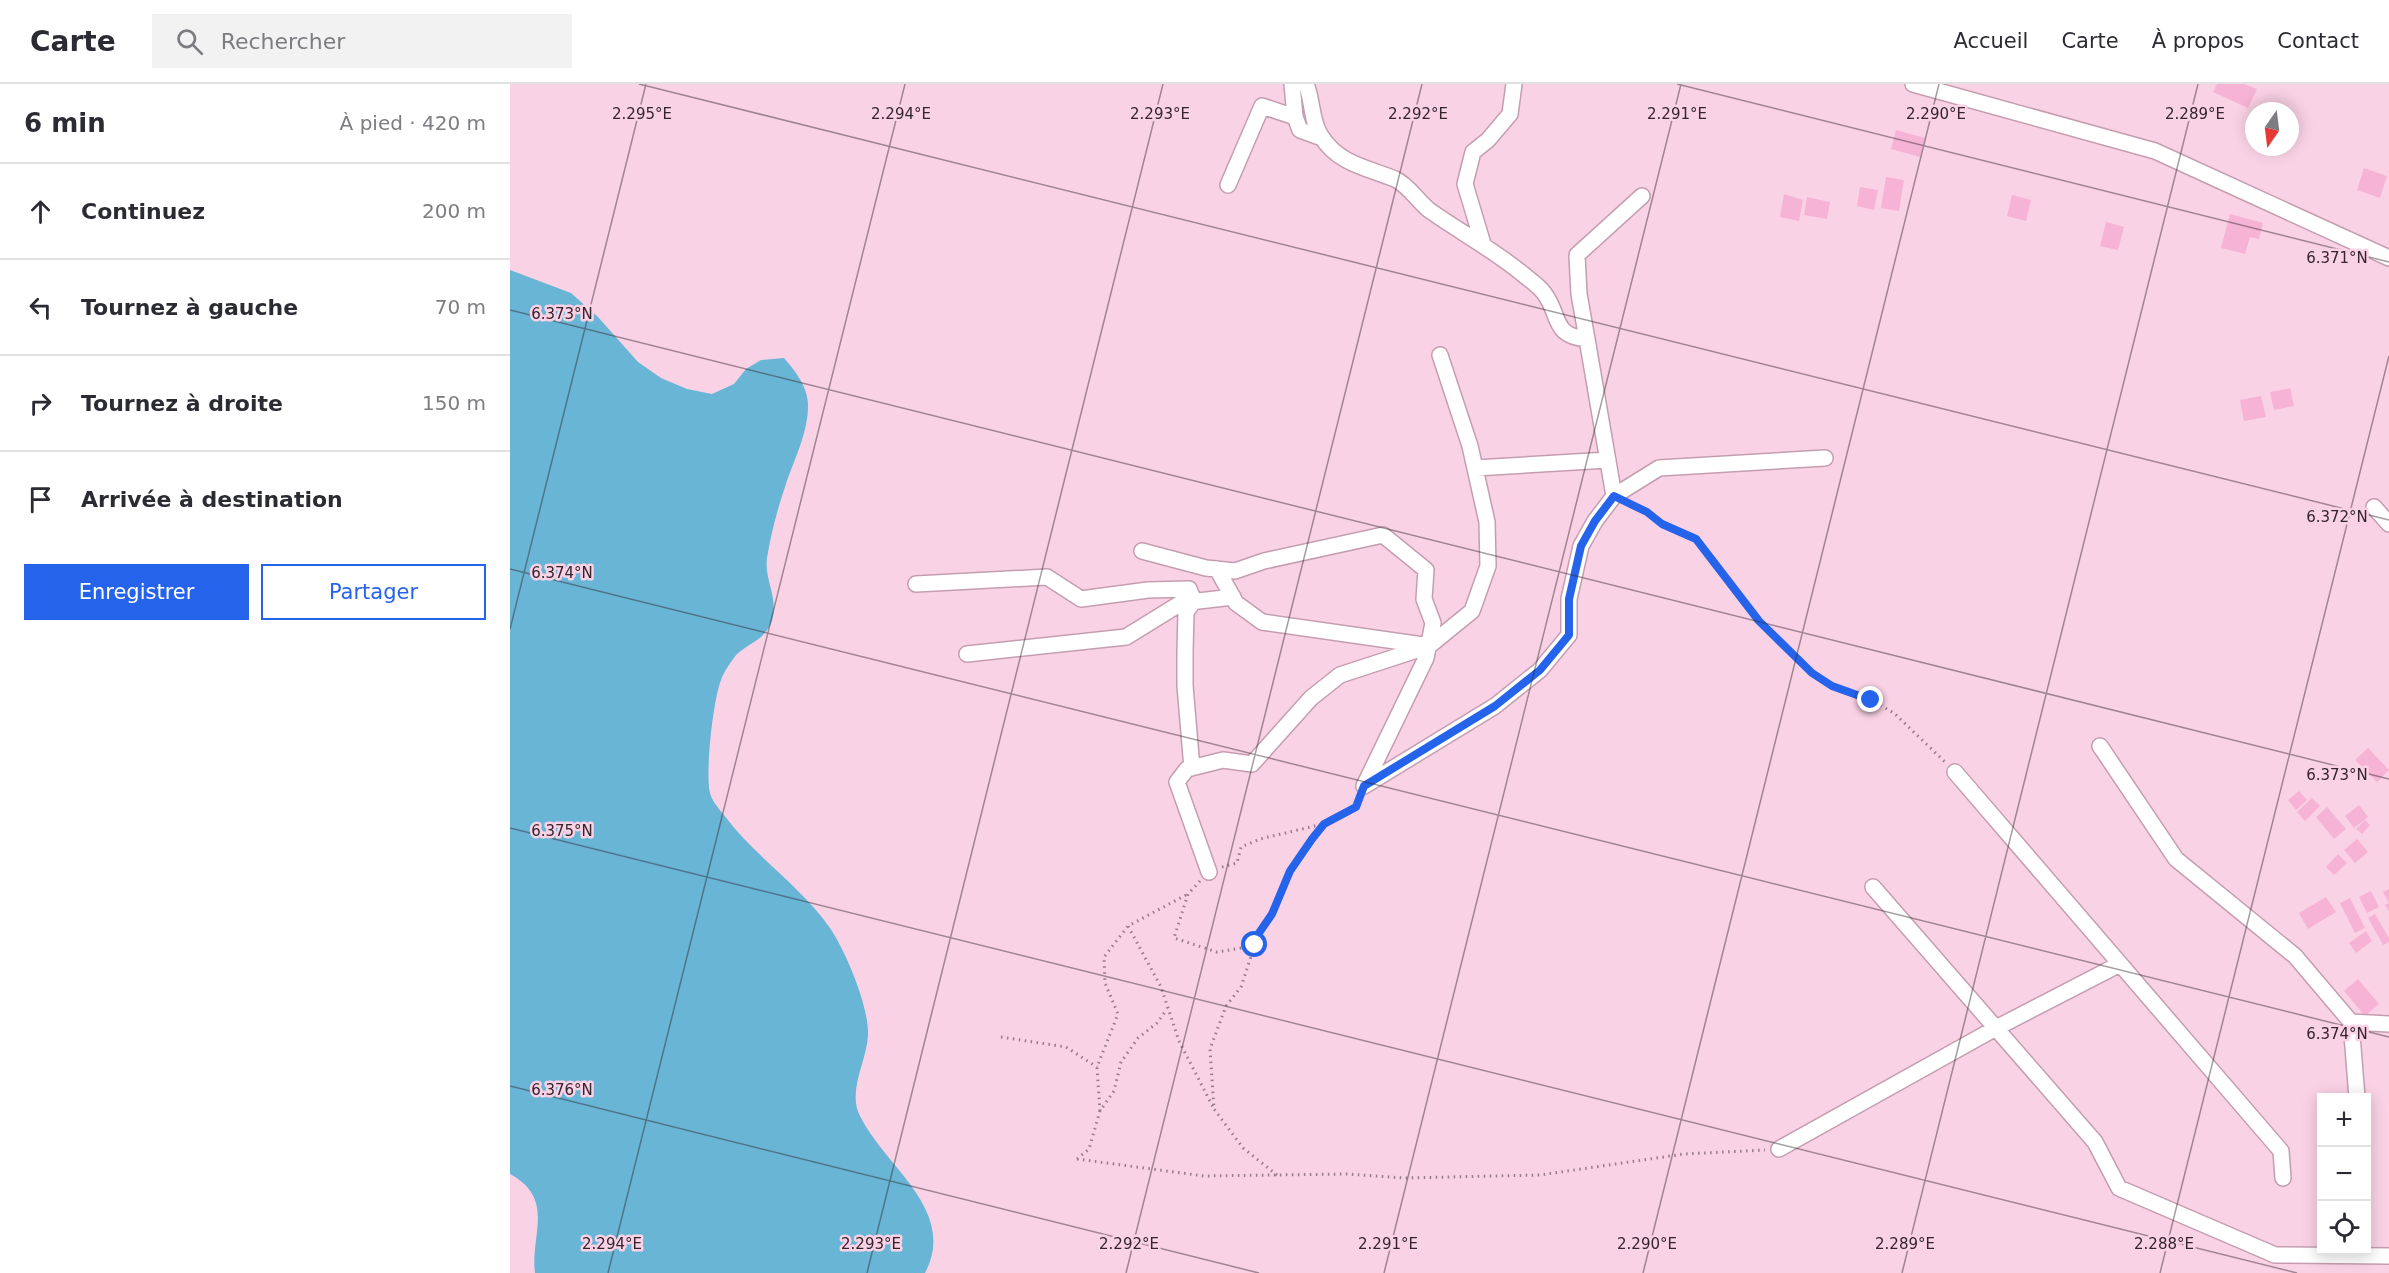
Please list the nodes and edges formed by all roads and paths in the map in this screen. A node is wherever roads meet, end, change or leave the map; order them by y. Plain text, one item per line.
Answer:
1 (1292, 84) edge
2 (1306, 84) edge
3 (1514, 84) edge
4 (1913, 84) edge
5 (1295, 117) junction
6 (1322, 138) junction
7 (1228, 184) dead end
8 (1642, 196) dead end
9 (1483, 244) junction
10 (2389, 258) edge
11 (1587, 339) junction
12 (1440, 355) dead end
13 (1825, 458) dead end
14 (1608, 460) junction
15 (1476, 468) junction
16 (1614, 496) junction
17 (2374, 507) dead end
18 (2389, 524) edge
19 (1142, 551) dead end
20 (1217, 569) junction
21 (916, 584) dead end
22 (1233, 597) junction
23 (1194, 601) junction
24 (1429, 646) junction
25 (967, 654) dead end
26 (2100, 746) dead end
27 (1192, 768) junction
28 (1955, 772) joint
29 (1364, 786) junction
30 (1324, 824) junction
31 (1209, 872) junction
32 (1873, 887) dead end
33 (1188, 894) junction
34 (1128, 926) junction
35 (1255, 945) junction
36 (2120, 964) junction
37 (1167, 1009) junction
38 (2351, 1022) junction
39 (2389, 1024) edge
40 (1996, 1028) junction
41 (1001, 1037) dead end
42 (1097, 1067) junction
43 (2357, 1093) edge
44 (1214, 1109) junction
45 (1100, 1111) junction
46 (1779, 1149) joint
47 (1278, 1176) junction
48 (2283, 1178) dead end
49 (2389, 1256) edge

1 - 5 street
2 - 6 street
3 - 9 street
4 - 10 street
5 - 6 street
5 - 7 street
6 - 9 street
8 - 11 street
9 - 11 street
11 - 14 street
12 - 15 street
13 - 16 street
14 - 15 street
14 - 16 street
15 - 24 street
16 - 28 path
16 - 29 street
17 - 18 street
19 - 20 street
20 - 22 street
20 - 24 street
21 - 23 street
22 - 23 street
22 - 24 street
23 - 25 street
23 - 27 street
24 - 27 street
24 - 29 street
26 - 38 street
27 - 31 street
28 - 36 street
29 - 30 path
30 - 31 path
30 - 35 path
31 - 33 path
32 - 40 street
33 - 34 path
33 - 35 path
34 - 37 path
34 - 42 path
35 - 44 path
36 - 40 street
36 - 48 street
37 - 44 path
37 - 45 path
38 - 39 street
38 - 43 street
40 - 46 street
40 - 49 street
41 - 42 path
42 - 45 path
44 - 47 path
45 - 47 path
46 - 47 path

